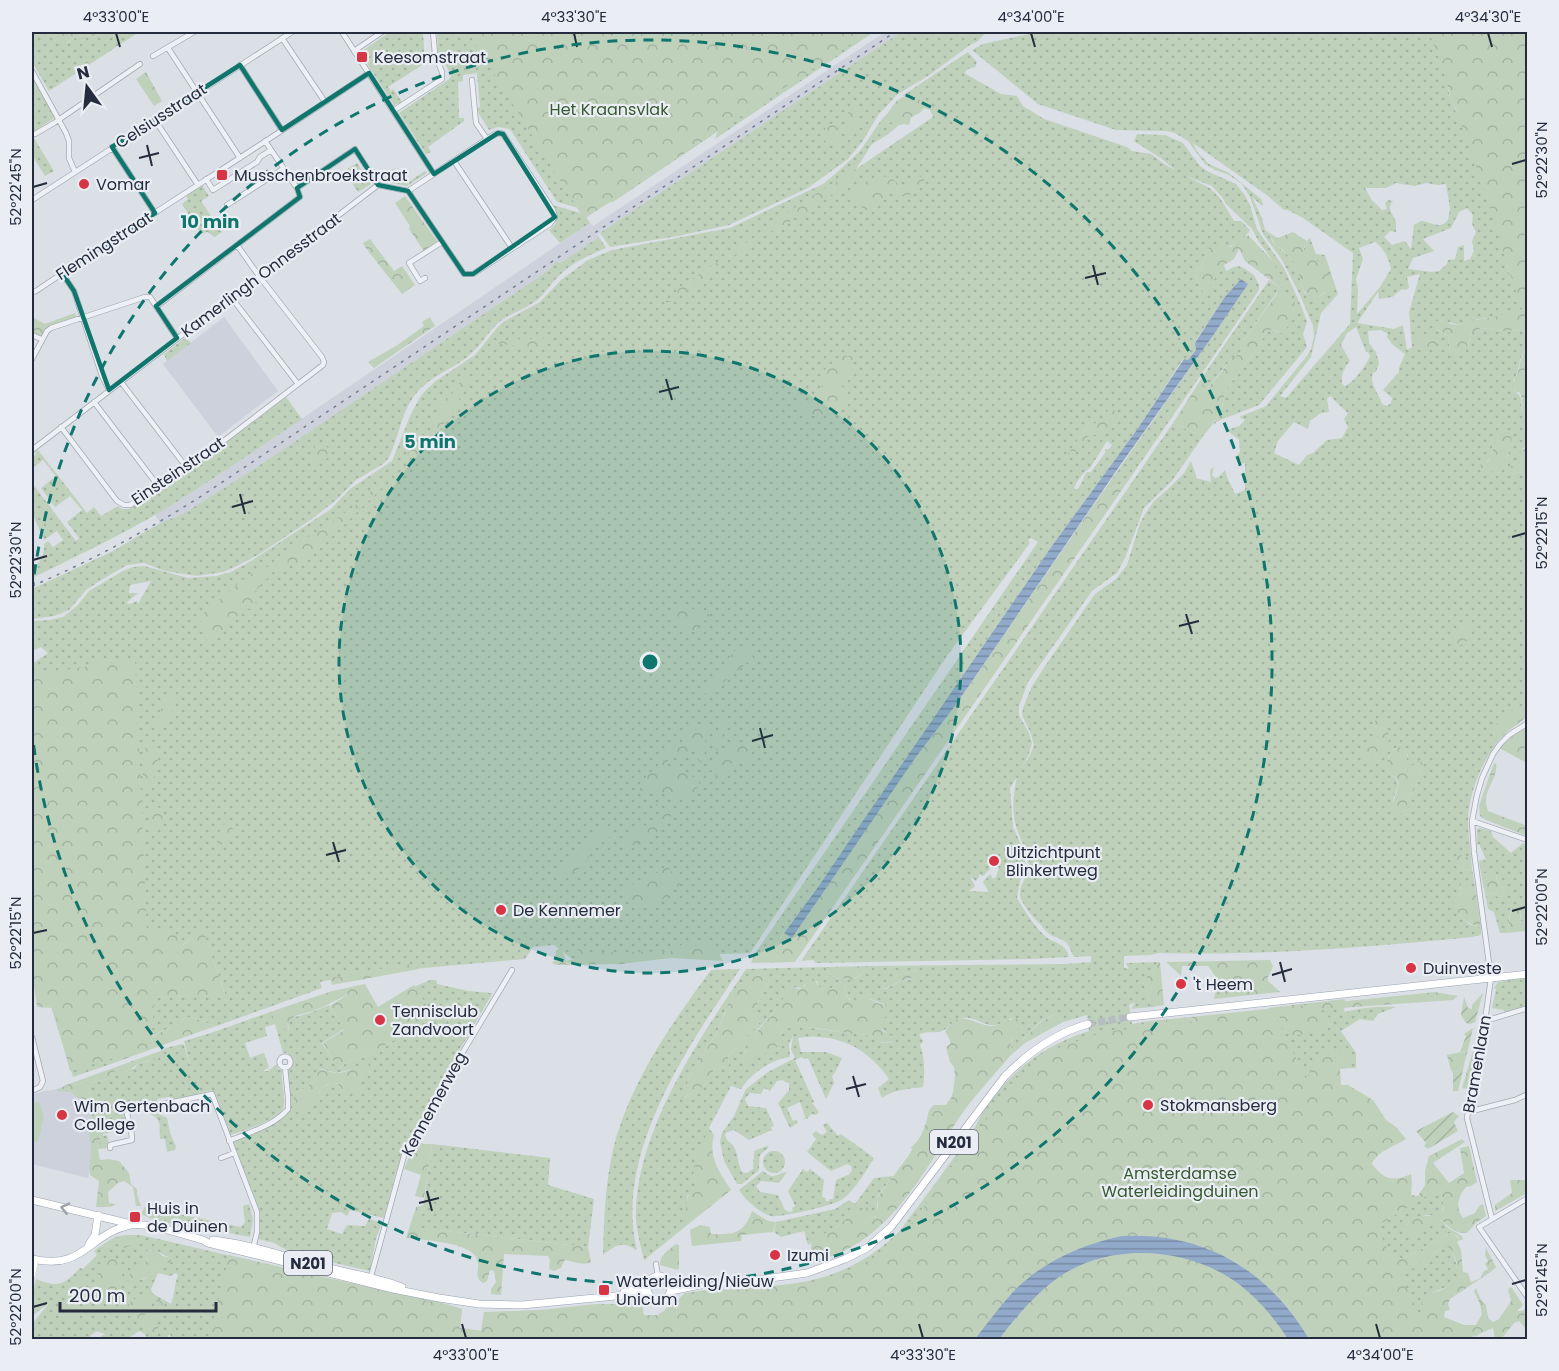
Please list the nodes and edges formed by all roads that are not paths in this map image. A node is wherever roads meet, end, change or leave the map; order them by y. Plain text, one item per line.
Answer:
1 (194, 32) edge
2 (291, 32) edge
3 (342, 32) edge
4 (382, 32) edge
5 (433, 32) edge
6 (282, 38) junction
7 (168, 48) junction
8 (354, 51) junction
9 (153, 56) dead end
10 (140, 64) dead end
11 (240, 65) junction
12 (32, 71) edge
13 (369, 73) junction
14 (472, 80) dead end
15 (198, 93) junction
16 (325, 102) junction
17 (393, 111) junction
18 (59, 120) junction
19 (155, 120) junction
20 (282, 130) junction
21 (35, 134) dead end
22 (487, 139) junction
23 (265, 141) junction
24 (112, 147) junction
25 (271, 150) junction
26 (240, 158) junction
27 (454, 161) junction
28 (283, 169) junction
29 (75, 172) junction
30 (434, 174) junction
31 (206, 179) junction
32 (198, 185) junction
33 (378, 185) junction
34 (297, 188) junction
35 (408, 191) junction
36 (32, 200) edge
37 (227, 206) dead end
38 (155, 213) junction
39 (442, 242) junction
40 (237, 245) junction
41 (512, 248) junction
42 (62, 273) junction
43 (259, 276) junction
44 (425, 278) dead end
45 (32, 292) edge
46 (231, 297) junction
47 (157, 306) junction
48 (83, 318) junction
49 (32, 335) edge
50 (177, 338) junction
51 (41, 339) junction
52 (32, 359) edge
53 (121, 382) junction
54 (298, 384) junction
55 (109, 390) junction
56 (94, 402) junction
57 (61, 427) junction
58 (32, 450) edge
59 (187, 468) junction
60 (159, 487) junction
61 (1527, 723) edge
62 (1472, 821) junction
63 (1527, 840) edge
64 (512, 970) dead end
65 (1527, 974) edge
66 (1491, 978) junction
67 (1527, 1008) edge
68 (1130, 1017) tunnel mouth
69 (1485, 1021) junction
70 (1088, 1024) tunnel mouth
71 (32, 1037) edge
72 (285, 1067) dead end
73 (32, 1091) edge
74 (1527, 1094) edge
75 (1468, 1112) junction
76 (229, 1141) junction
77 (110, 1148) dead end
78 (234, 1153) junction
79 (221, 1158) dead end
80 (1527, 1198) edge
81 (32, 1200) edge
82 (98, 1215) junction
83 (1492, 1219) junction
84 (132, 1225) junction
85 (1479, 1227) junction
86 (1473, 1231) dead end
87 (252, 1250) junction
88 (81, 1253) junction
89 (33, 1259) edge
90 (656, 1264) dead end
91 (32, 1275) edge
92 (658, 1276) junction
93 (370, 1280) junction
94 (671, 1287) junction
95 (647, 1290) junction
96 (1527, 1298) edge

1 - 7 street
2 - 6 street, Celsiusstraat
3 - 8 street
4 - 8 street
5 - 17 street
6 - 11 street, Celsiusstraat
6 - 16 street
7 - 9 street
7 - 15 street
8 - 13 street
10 - 18 street
11 - 15 street, Celsiusstraat
11 - 20 street
12 - 18 street
13 - 16 street, Flemingstraat
13 - 17 street
14 - 22 street
15 - 19 street, Celsiusstraat
15 - 26 street
16 - 20 street, Flemingstraat
17 - 30 street
18 - 21 street
18 - 29 street
19 - 24 street, Celsiusstraat
19 - 32 street
20 - 23 street, Flemingstraat
22 - 27 street
22 - 41 street
23 - 25 street
23 - 26 street, Flemingstraat
24 - 29 street, Celsiusstraat
24 - 38 street
25 - 28 street
25 - 31 street
26 - 31 street, Flemingstraat
27 - 30 street
27 - 41 street
28 - 34 street
28 - 37 street
29 - 36 street, Celsiusstraat
30 - 35 street
31 - 32 street, Flemingstraat
32 - 38 street, Flemingstraat
33 - 34 street
33 - 35 street
33 - 43 street, Kamerlingh Onnesstraat
34 - 40 street
35 - 39 street
38 - 42 street, Flemingstraat
39 - 41 street
39 - 44 street
40 - 43 street
40 - 47 street
42 - 45 street, Flemingstraat
42 - 48 street
43 - 46 street, Kamerlingh Onnesstraat
43 - 54 street, Einsteinstraat
46 - 50 street, Kamerlingh Onnesstraat
46 - 54 street
47 - 48 street
47 - 50 street
48 - 51 street
48 - 55 street
49 - 51 street
50 - 53 street, Kamerlingh Onnesstraat
51 - 52 street
53 - 55 street, Kamerlingh Onnesstraat
53 - 59 street
54 - 59 street, Einsteinstraat
55 - 56 street, Kamerlingh Onnesstraat
56 - 57 street, Kamerlingh Onnesstraat
56 - 60 street
57 - 58 street, Kamerlingh Onnesstraat
57 - 60 street, Einsteinstraat
59 - 60 street, Einsteinstraat
61 - 62 street, Bramenlaan
62 - 63 street
62 - 66 street, Bramenlaan
64 - 93 street, Kennemerweg
65 - 66 main road
66 - 68 main road
66 - 69 street, Bramenlaan
67 - 69 street
69 - 75 street, Bramenlaan
70 - 94 main road, N201
71 - 73 street
72 - 76 street
74 - 75 street
75 - 83 street, Bramenlaan
76 - 77 street
76 - 78 street
78 - 79 street
78 - 87 street
80 - 83 street
82 -> 81 main road, N201
82 - 84 main road, N201
82 - 88 main road
83 - 85 street
84 - 87 main road, N201
84 - 88 main road, N201
85 - 86 street
85 - 96 street
87 - 93 main road, N201
88 - 89 main road, N201
89 - 91 street
90 - 92 street
92 - 94 main road
92 - 95 main road
93 - 95 main road, N201
94 - 95 main road, N201

